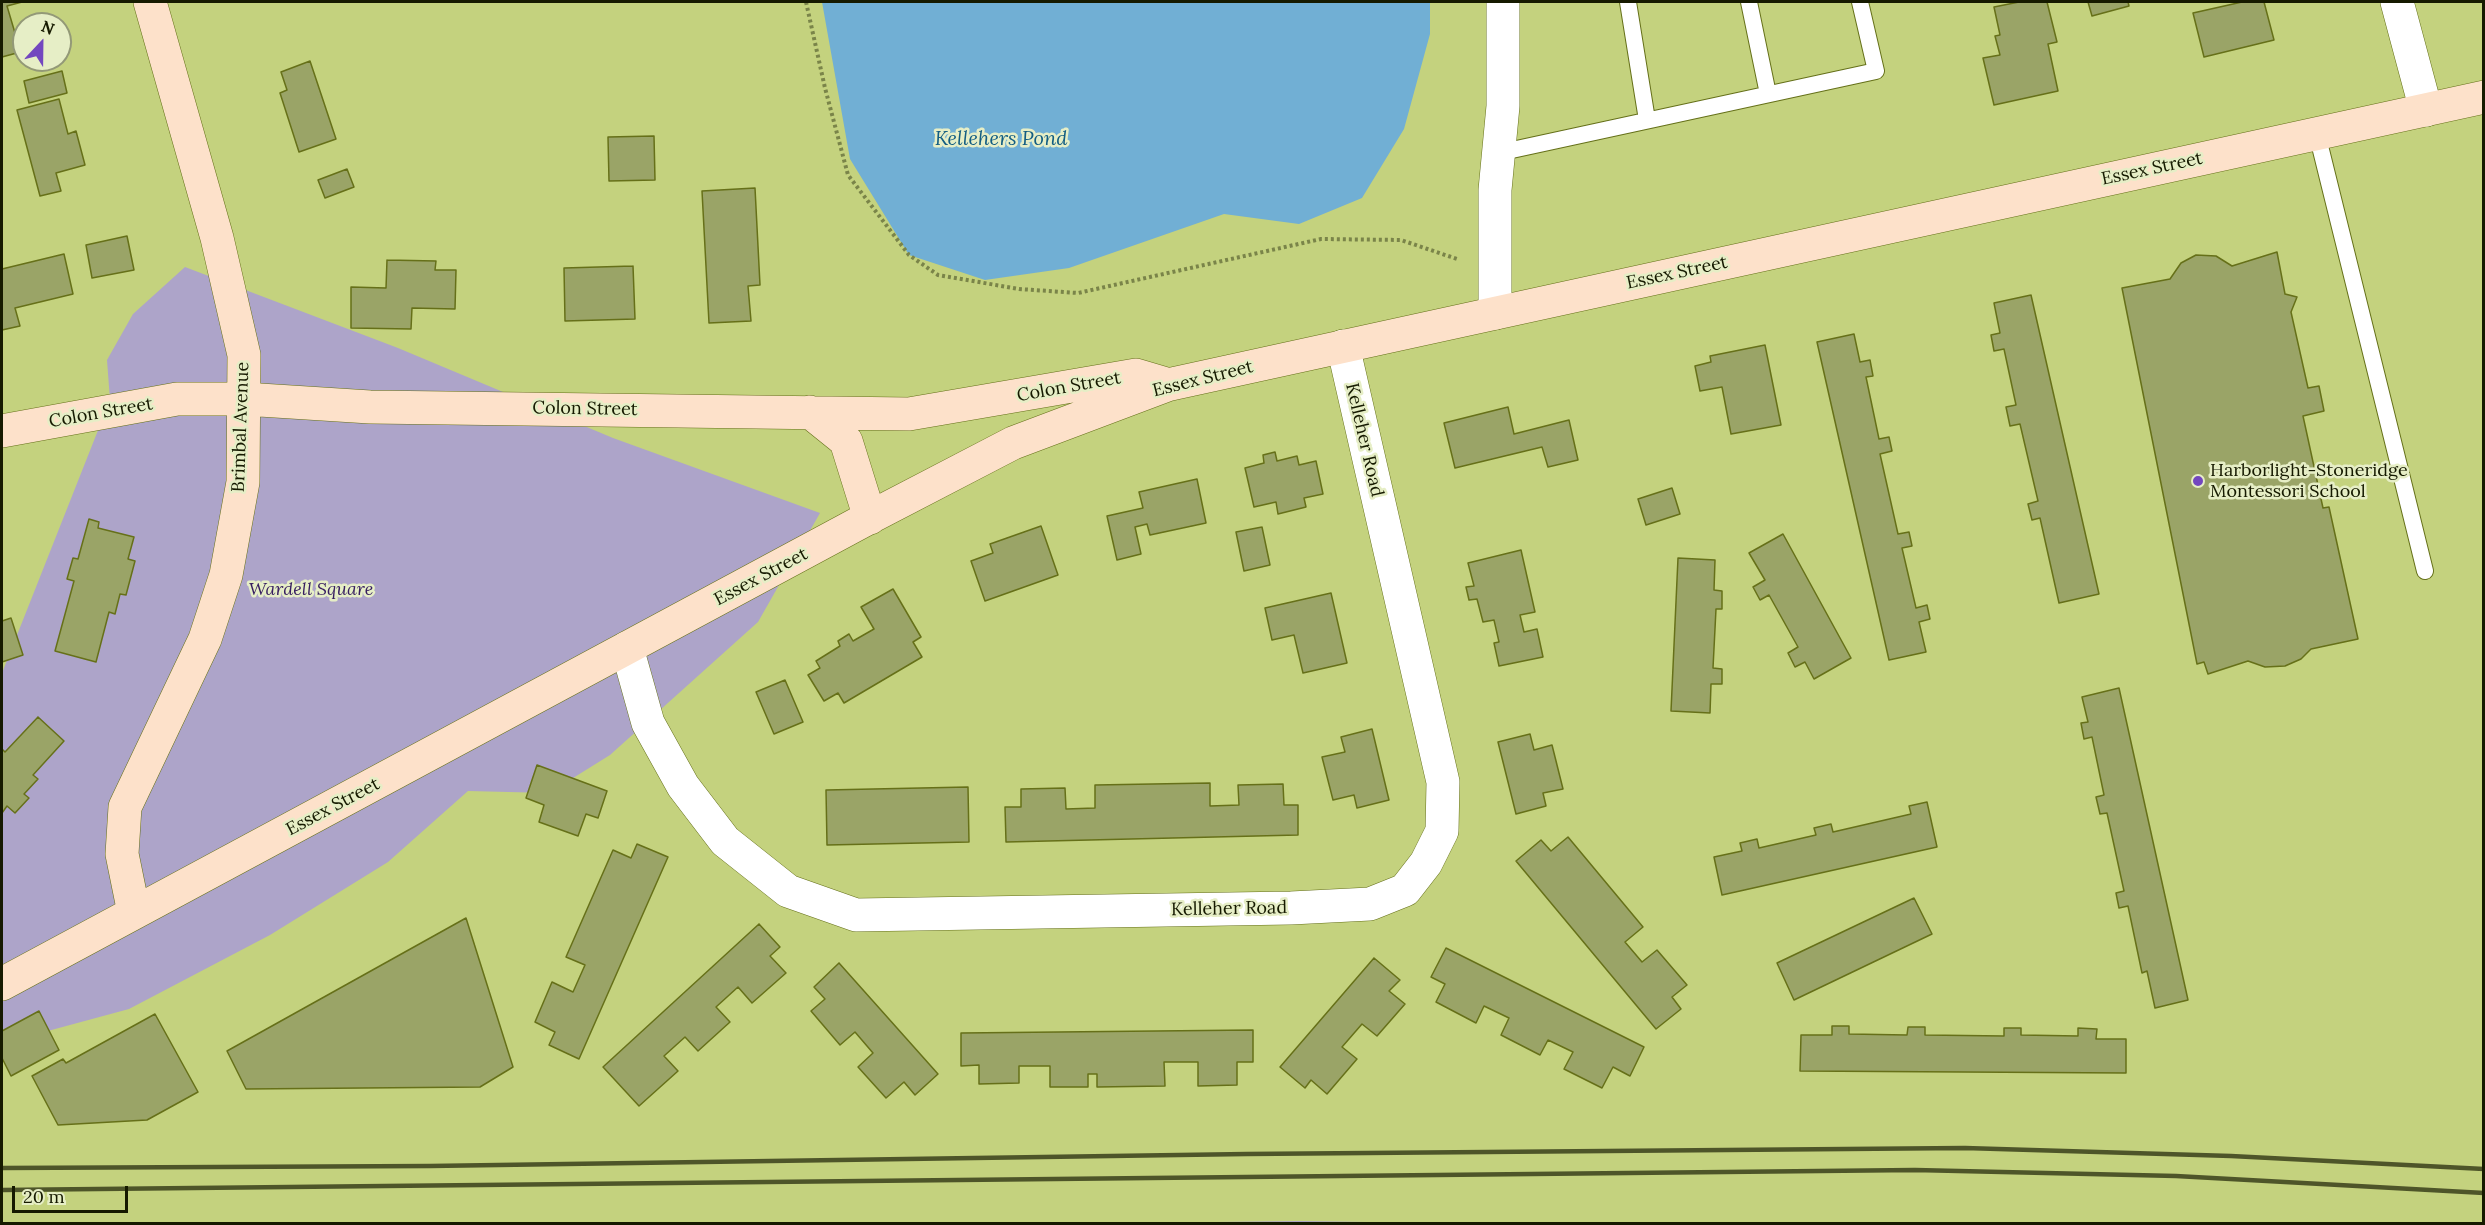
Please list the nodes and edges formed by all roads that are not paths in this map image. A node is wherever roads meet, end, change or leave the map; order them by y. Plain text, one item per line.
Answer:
1 (150, 2) edge
2 (1503, 2) edge
3 (1628, 2) edge
4 (1749, 2) edge
5 (1860, 2) edge
6 (2397, 2) edge
7 (1768, 94) junction
8 (2484, 97) edge
9 (2426, 110) junction
10 (1647, 120) junction
11 (2317, 134) junction
12 (1498, 153) junction
13 (1495, 313) junction
14 (1343, 346) junction
15 (1167, 385) junction
16 (244, 399) junction
17 (810, 412) junction
18 (2, 431) edge
19 (870, 518) junction
20 (2425, 571) dead end
21 (627, 648) junction
22 (134, 914) junction
23 (2, 984) edge

1 - 16 main road, Brimbal Avenue
2 - 12 street
3 - 10 lane
4 - 7 lane
5 - 7 lane
6 - 9 street
7 - 10 lane
8 - 9 main road, Essex Street
9 - 11 main road, Essex Street
10 - 12 lane
11 - 13 main road, Essex Street
11 - 20 lane
12 - 13 street
13 - 14 main road, Essex Street
14 - 15 main road, Essex Street
14 - 21 street, Kelleher Road
15 - 17 main road, Colon Street
15 - 19 main road, Essex Street
16 - 17 main road, Colon Street
16 - 18 main road, Colon Street
16 - 22 main road, Brimbal Avenue
17 - 19 main road
19 - 21 main road, Essex Street
21 - 22 main road, Essex Street
22 - 23 main road, Essex Street

